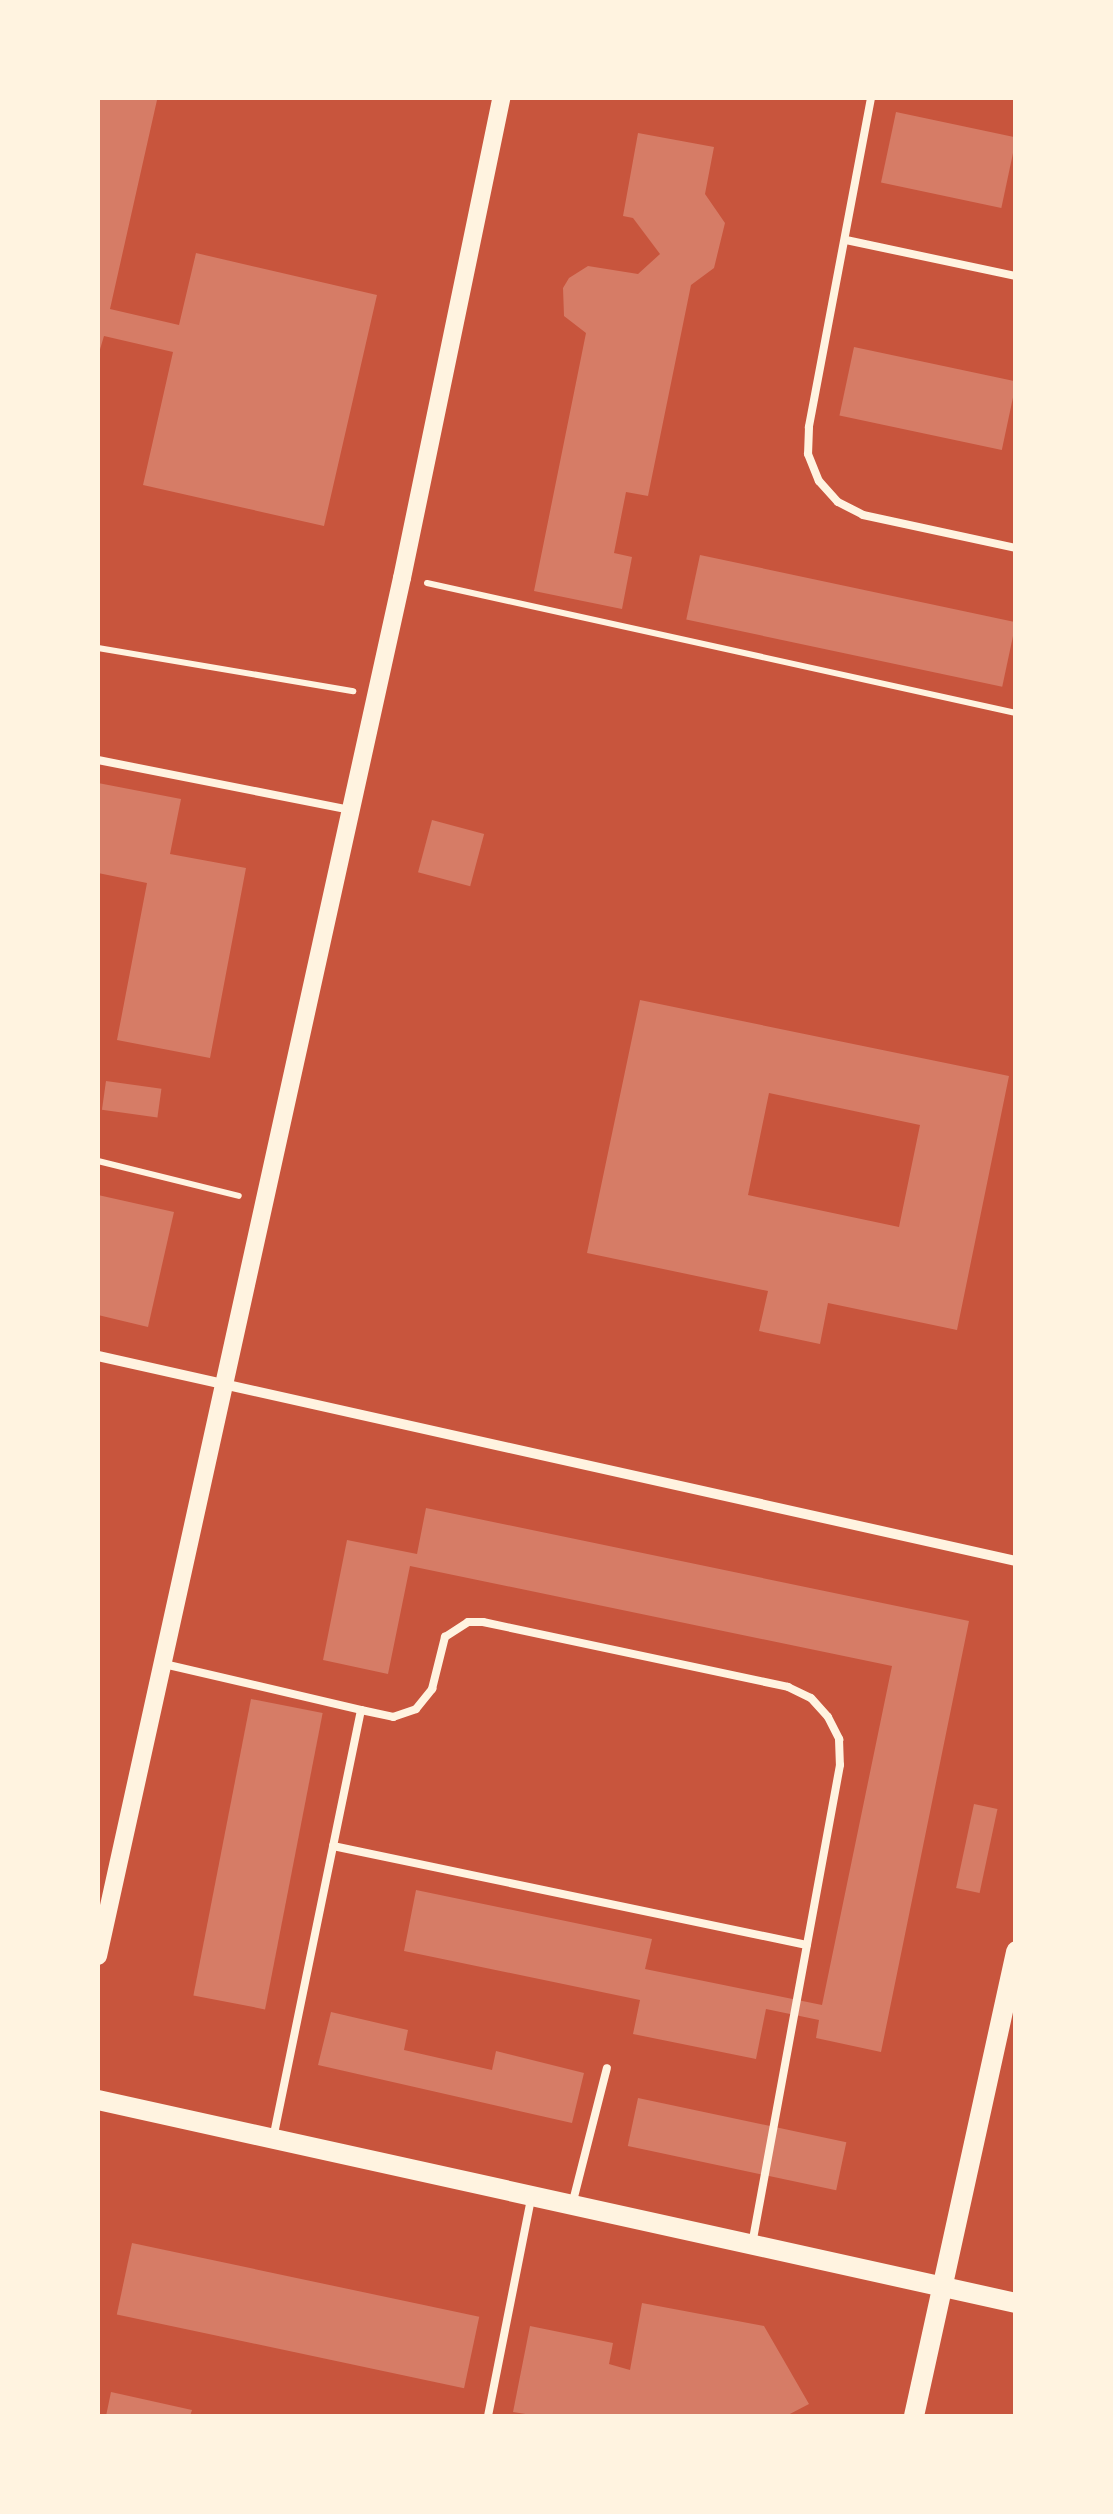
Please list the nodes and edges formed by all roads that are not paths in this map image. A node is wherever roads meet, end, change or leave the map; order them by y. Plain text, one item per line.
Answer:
1 (501, 98) edge
2 (871, 98) edge
3 (846, 240) junction
4 (1016, 276) edge
5 (1016, 548) edge
6 (98, 760) edge
7 (351, 810) junction
8 (98, 1356) edge
9 (225, 1382) junction
10 (1016, 1560) edge
11 (164, 1664) junction
12 (361, 1710) junction
13 (333, 1846) junction
14 (807, 1945) junction
15 (1016, 1951) edge
16 (98, 1956) edge
17 (1010, 1999) edge
18 (607, 2068) dead end
19 (98, 2100) edge
20 (273, 2139) junction
21 (532, 2194) junction
22 (572, 2206) junction
23 (752, 2246) junction
24 (942, 2287) junction
25 (1016, 2304) edge
26 (488, 2416) edge
27 (914, 2416) edge

1 - 7 street
2 - 3 lane
3 - 4 lane
3 - 5 lane
6 - 7 lane
7 - 9 street
8 - 9 street
9 - 10 street
9 - 11 street
11 - 12 lane
11 - 16 street
12 - 13 lane
12 - 14 lane
13 - 14 lane
13 - 20 lane
14 - 23 lane
15 - 17 main road
17 - 24 main road
18 - 22 lane
19 - 20 main road
20 - 21 main road
21 - 22 main road
21 - 26 lane
22 - 23 main road
23 - 24 main road
24 - 25 main road
24 - 27 main road

